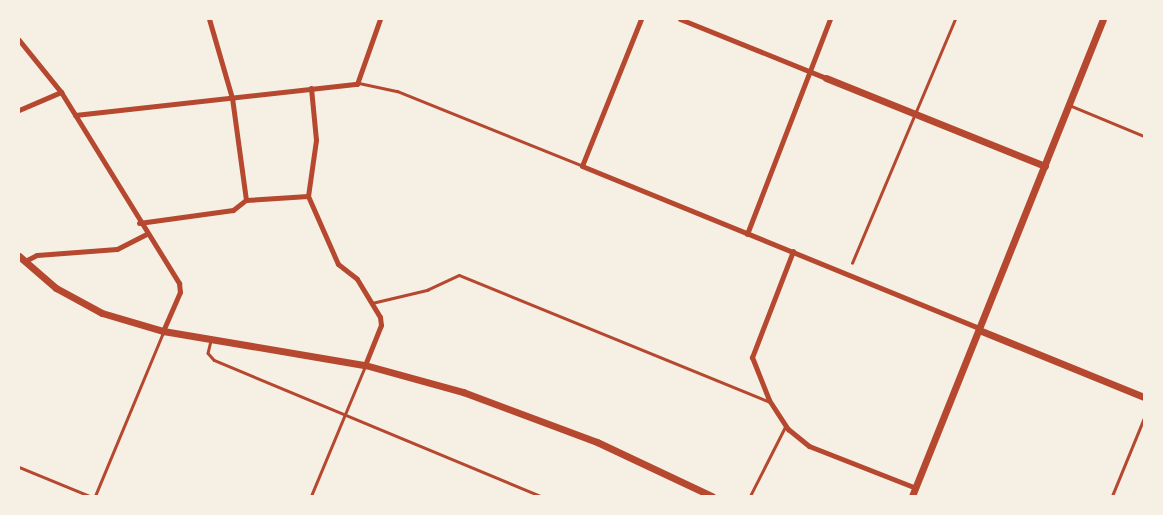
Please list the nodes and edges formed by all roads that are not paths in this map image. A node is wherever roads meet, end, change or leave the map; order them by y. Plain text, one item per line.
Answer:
1 (209, 19) edge
2 (380, 19) edge
3 (641, 19) edge
4 (680, 19) edge
5 (830, 19) edge
6 (955, 19) edge
7 (1103, 19) edge
8 (19, 40) edge
9 (813, 74) junction
10 (826, 78) joint
11 (358, 82) junction
12 (311, 88) junction
13 (61, 92) junction
14 (232, 98) junction
15 (1069, 105) junction
16 (19, 110) edge
17 (916, 113) junction
18 (75, 115) junction
19 (1144, 136) edge
20 (582, 166) junction
21 (1045, 166) junction
22 (308, 196) junction
23 (246, 200) junction
24 (139, 222) junction
25 (146, 234) junction
26 (748, 234) junction
27 (793, 252) junction
28 (19, 256) edge
29 (25, 261) junction
30 (852, 263) dead end
31 (372, 303) junction
32 (979, 329) junction
33 (164, 332) junction
34 (212, 340) junction
35 (365, 365) junction
36 (1144, 397) edge
37 (769, 400) junction
38 (344, 414) junction
39 (1144, 418) edge
40 (786, 425) junction
41 (19, 467) edge
42 (916, 488) junction
43 (90, 496) edge
44 (94, 496) edge
45 (311, 496) edge
46 (540, 496) edge
47 (712, 496) edge
48 (750, 496) edge
49 (912, 496) edge
50 (1112, 496) edge

1 - 14 street
2 - 11 street
3 - 20 street
4 - 9 street
5 - 9 street
6 - 17 lane
7 - 15 street
8 - 13 street
9 - 10 street
9 - 26 street
10 - 17 street
11 - 12 street
11 - 20 lane
12 - 14 street
12 - 22 street
13 - 16 street
13 - 18 street
14 - 18 street
14 - 23 street
15 - 19 lane
15 - 21 street
17 - 21 street
17 - 30 lane
18 - 24 street
20 - 26 street
21 - 32 street
22 - 23 street
22 - 31 street
23 - 24 street
24 - 25 street
25 - 29 street
25 - 33 street
26 - 27 street
27 - 32 street
27 - 37 street
28 - 29 street
29 - 33 street
31 - 35 street
31 - 37 lane
32 - 36 street
32 - 42 street
33 - 34 street
33 - 44 lane
34 - 35 street
34 - 38 lane
35 - 38 lane
35 - 47 street
37 - 40 street
38 - 45 lane
38 - 46 lane
39 - 50 lane
40 - 42 street
40 - 48 lane
41 - 43 lane
42 - 49 street

